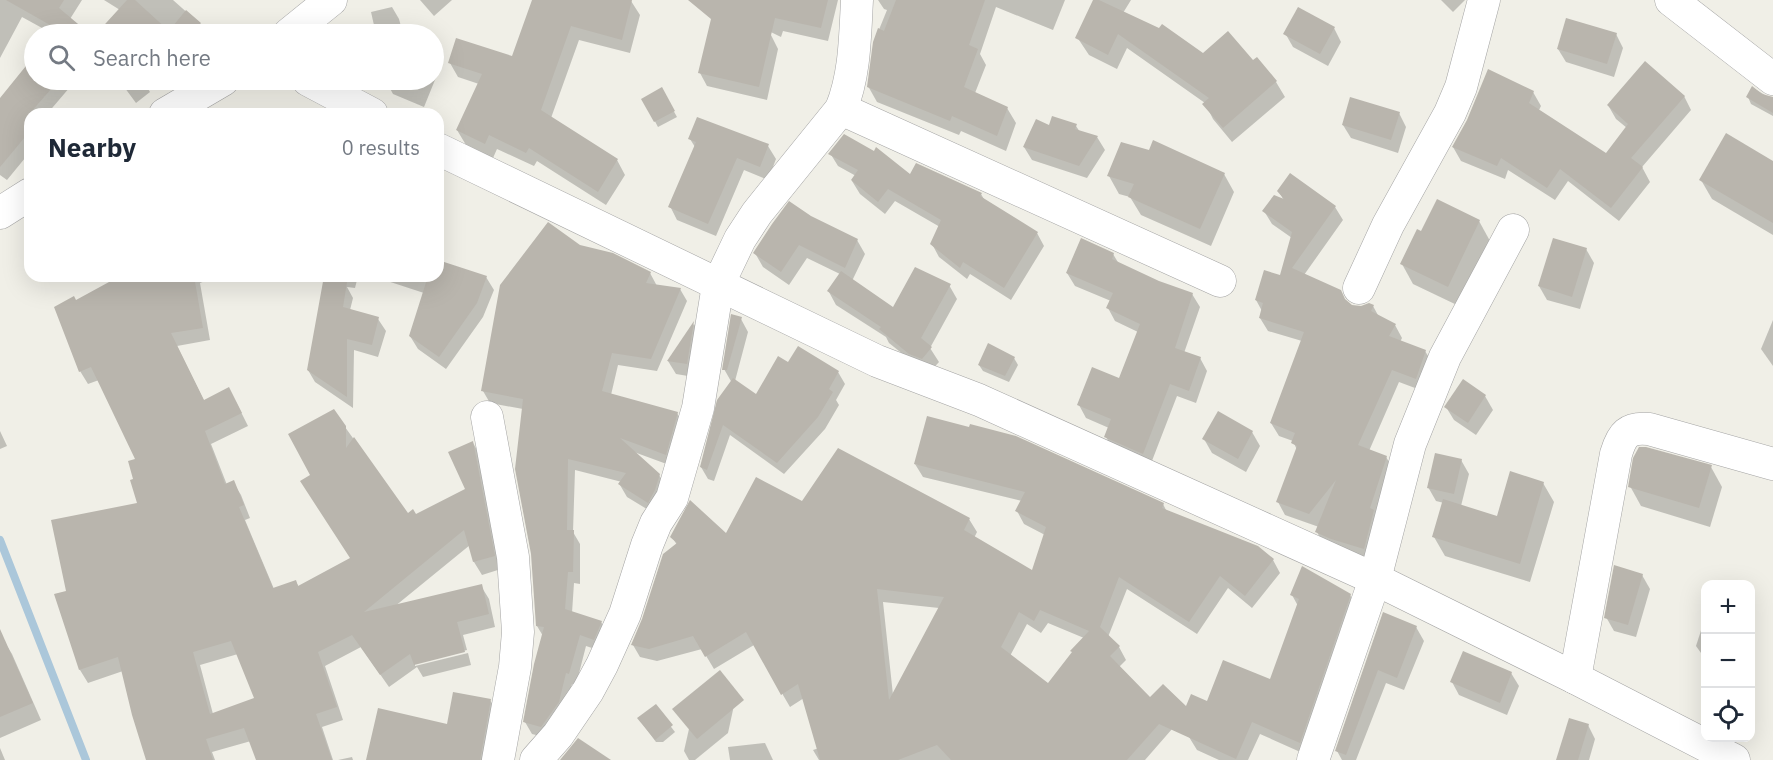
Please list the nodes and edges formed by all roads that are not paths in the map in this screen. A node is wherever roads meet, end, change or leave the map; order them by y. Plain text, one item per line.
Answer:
1 (331, 0) edge
2 (857, 0) edge
3 (1484, 0) edge
4 (1671, 0) edge
5 (301, 24) edge
6 (1773, 79) edge
7 (206, 90) edge
8 (327, 90) edge
9 (175, 108) edge
10 (361, 108) edge
11 (841, 109) junction
12 (444, 152) edge
13 (24, 198) edge
14 (0, 213) edge
15 (1513, 230) dead end
16 (1220, 281) dead end
17 (718, 285) junction
18 (1359, 288) dead end
19 (487, 417) dead end
20 (1773, 464) edge
21 (1375, 579) junction
22 (1575, 678) junction
23 (498, 760) edge
24 (536, 760) edge
25 (1312, 760) edge
26 (1734, 760) edge

1 - 5 street
2 - 11 street
3 - 18 street
4 - 6 street
7 - 9 street
8 - 10 street
11 - 16 street
11 - 17 street
12 - 17 street
13 - 14 street
15 - 21 street
17 - 21 street
17 - 24 street
19 - 23 street
20 - 22 street
21 - 22 street
21 - 25 street
22 - 26 street

